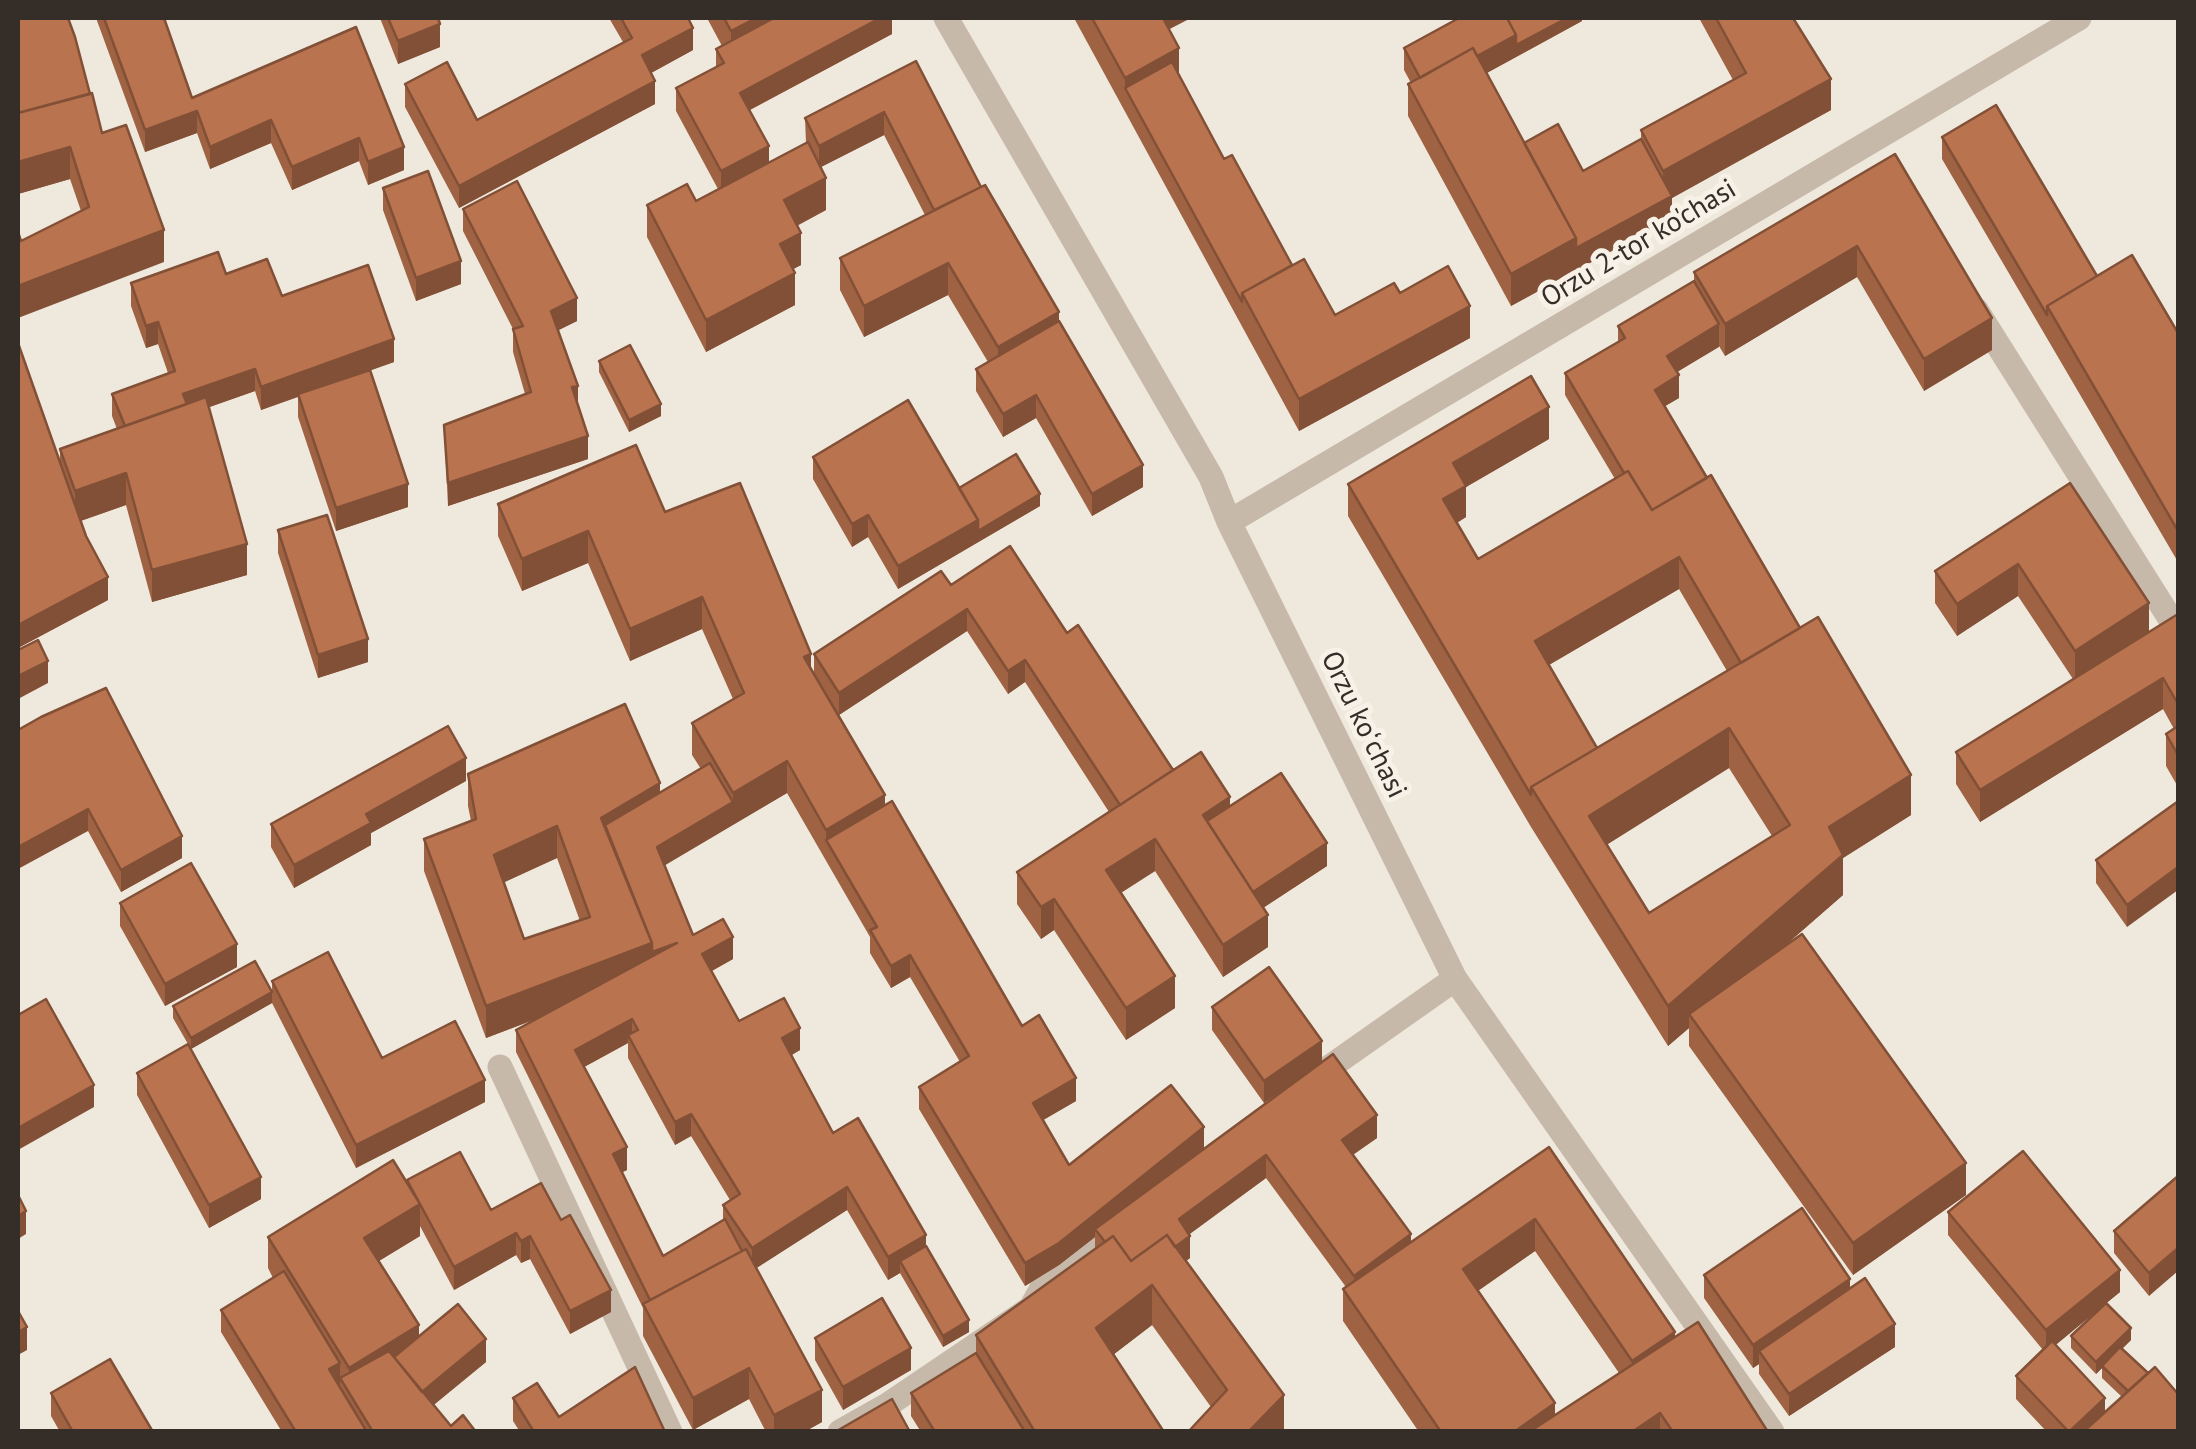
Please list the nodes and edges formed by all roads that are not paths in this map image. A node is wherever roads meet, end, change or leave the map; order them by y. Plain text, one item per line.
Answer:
1 (946, 18) edge
2 (2079, 18) edge
3 (1963, 290) edge
4 (1229, 522) junction
5 (2178, 631) edge
6 (1456, 979) junction
7 (500, 1067) dead end
8 (1286, 1098) edge
9 (1135, 1208) edge
10 (670, 1432) edge
11 (840, 1432) edge
12 (1772, 1432) edge

1 - 4 street, Orzu koʻchasi
2 - 4 street, Orzu 2-tor ko'chasi
3 - 5 street
4 - 6 street, Orzu koʻchasi
6 - 8 street
6 - 12 street, Orzu koʻchasi
7 - 10 street
9 - 11 street

